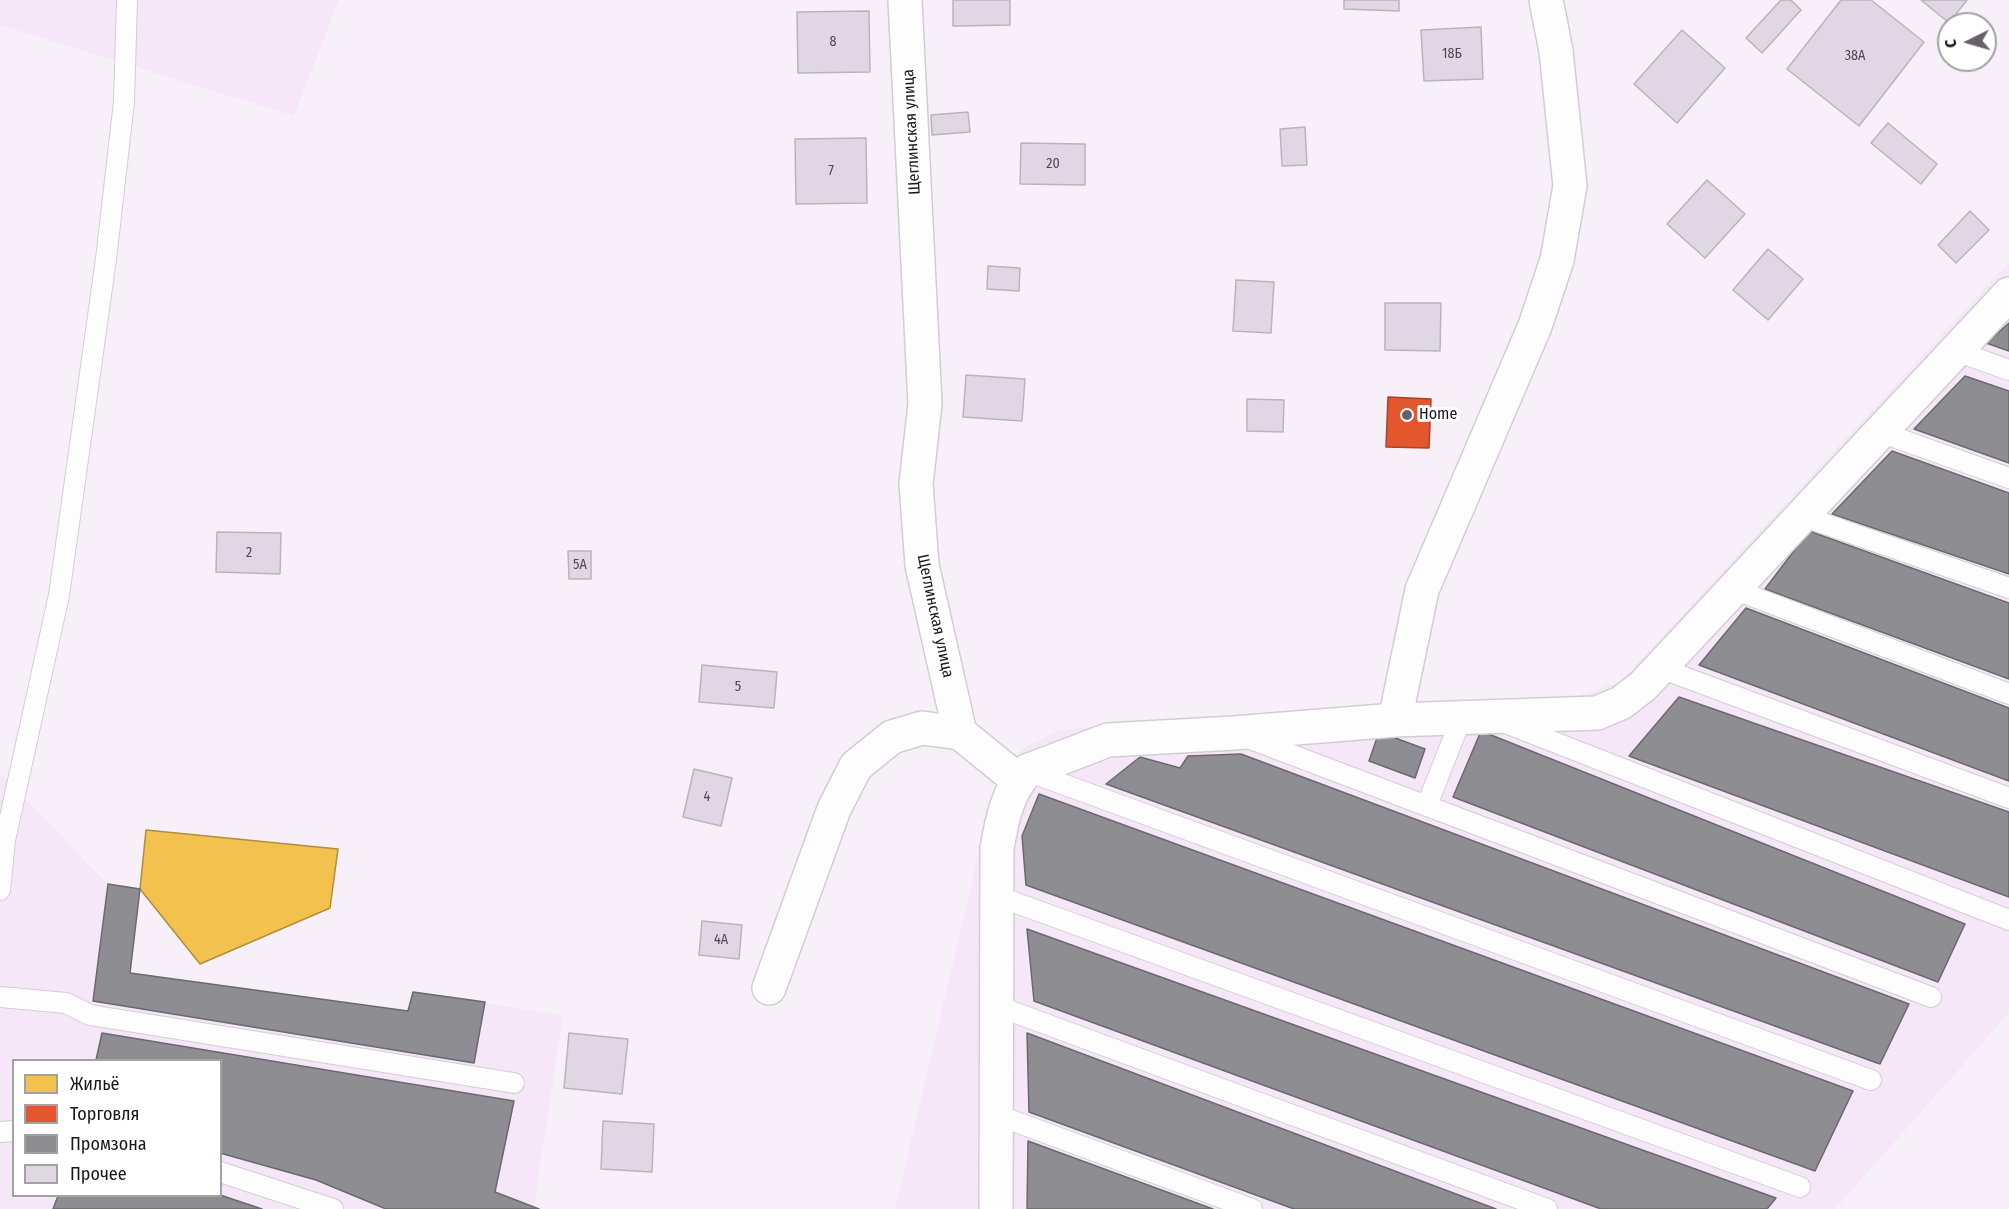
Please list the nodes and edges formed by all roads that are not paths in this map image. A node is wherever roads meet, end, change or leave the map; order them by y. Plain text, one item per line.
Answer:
1 (127, 0) edge
2 (905, 0) edge
3 (1546, 0) edge
4 (2009, 294) edge
5 (1956, 351) junction
6 (2009, 370) edge
7 (1880, 432) junction
8 (2009, 478) edge
9 (1802, 516) junction
10 (2009, 588) edge
11 (1733, 589) junction
12 (1660, 668) junction
13 (2009, 694) edge
14 (1492, 718) junction
15 (1461, 719) junction
16 (1395, 720) junction
17 (960, 733) junction
18 (1234, 733) junction
19 (1022, 775) junction
20 (2009, 798) edge
21 (1427, 805) junction
22 (0, 806) edge
23 (5, 840) junction
24 (0, 890) edge
25 (997, 896) junction
26 (2009, 920) edge
27 (769, 988) dead end
28 (0, 997) edge
29 (1931, 997) dead end
30 (997, 1006) junction
31 (1871, 1080) dead end
32 (514, 1083) dead end
33 (997, 1115) junction
34 (222, 1173) edge
35 (1800, 1187) dead end
36 (333, 1209) edge
37 (996, 1209) edge
38 (1252, 1209) edge
39 (1546, 1209) edge

1 - 23 lane
2 - 17 street, Щеглинская улица
3 - 16 street
4 - 5 street
5 - 6 lane
5 - 7 street
7 - 8 lane
7 - 9 street
9 - 10 lane
9 - 11 street
11 - 12 street
11 - 13 lane
12 - 14 street
12 - 20 lane
14 - 15 street
14 - 26 lane
15 - 16 street
15 - 21 lane
16 - 18 street
17 - 19 street
17 - 27 street
18 - 19 street
18 - 21 lane
19 - 25 street
19 - 31 lane
21 - 29 lane
22 - 23 lane
23 - 24 lane
25 - 30 street
25 - 35 lane
28 - 32 lane
30 - 33 street
30 - 39 lane
33 - 37 street
33 - 38 lane
34 - 36 lane

